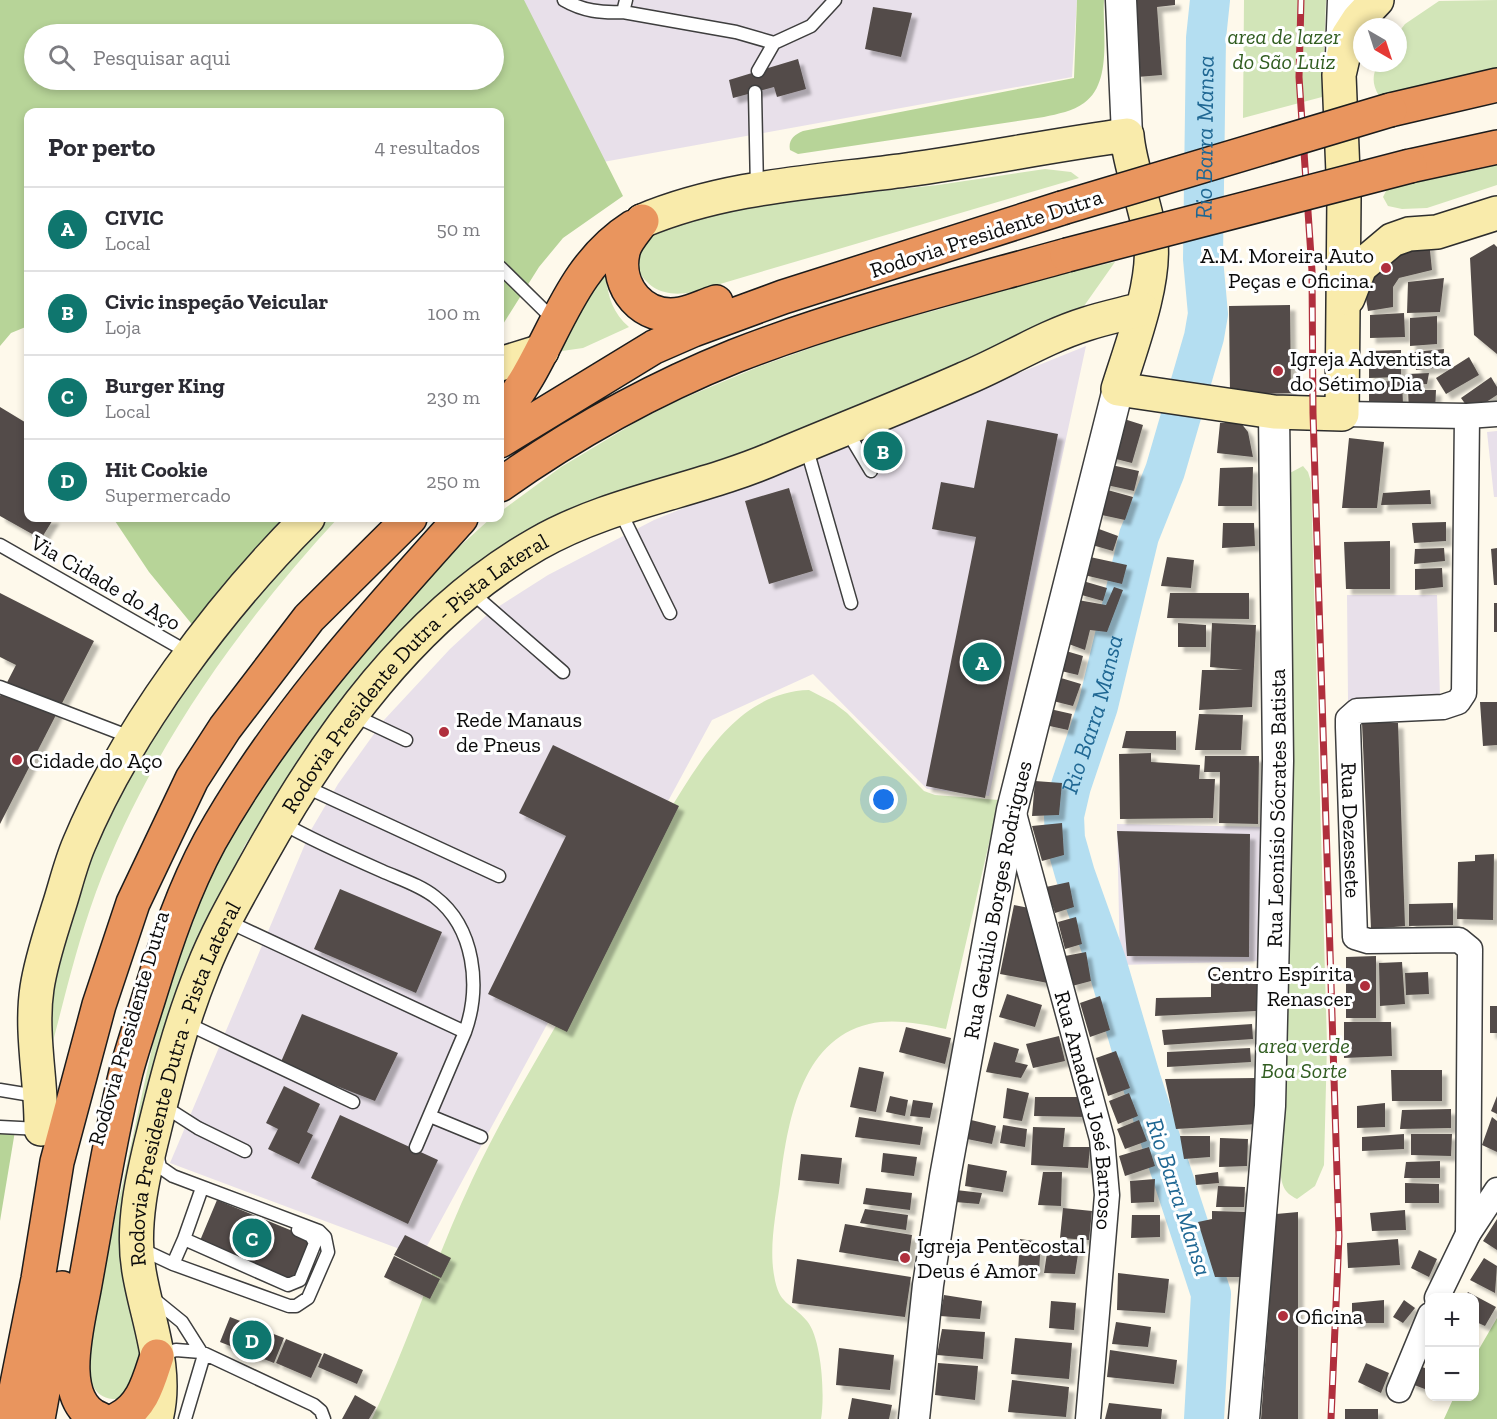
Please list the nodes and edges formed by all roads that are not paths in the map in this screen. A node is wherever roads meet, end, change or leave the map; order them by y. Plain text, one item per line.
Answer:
1 (564, 0) edge
2 (835, 0) edge
3 (1121, 0) edge
4 (1343, 0) edge
5 (1377, 0) edge
6 (624, 6) edge
7 (774, 43) junction
8 (1341, 56) junction
9 (758, 71) dead end
10 (1497, 85) edge
11 (755, 92) dead end
12 (1127, 135) junction
13 (1497, 147) edge
14 (757, 190) junction
15 (1344, 198) junction
16 (1062, 207) junction
17 (1497, 213) edge
18 (642, 221) junction
19 (1423, 233) junction
20 (504, 271) edge
21 (1142, 309) junction
22 (555, 321) junction
23 (1344, 330) junction
24 (542, 351) junction
25 (504, 363) edge
26 (1118, 389) junction
27 (504, 411) edge
28 (1274, 412) junction
29 (1342, 414) junction
30 (1497, 414) edge
31 (1467, 416) junction
32 (846, 429) junction
33 (504, 439) edge
34 (805, 445) junction
35 (871, 471) dead end
36 (504, 483) edge
37 (619, 509) junction
38 (304, 522) edge
39 (384, 522) edge
40 (406, 522) edge
41 (452, 522) edge
42 (458, 522) edge
43 (0, 545) edge
44 (470, 591) junction
45 (851, 603) dead end
46 (669, 613) dead end
47 (192, 654) junction
48 (563, 672) dead end
49 (0, 687) edge
50 (352, 715) junction
51 (225, 728) junction
52 (135, 738) junction
53 (406, 741) dead end
54 (301, 784) junction
55 (1012, 810) junction
56 (278, 821) junction
57 (499, 876) dead end
58 (225, 920) junction
59 (183, 1021) junction
60 (465, 1032) junction
61 (0, 1090) edge
62 (42, 1097) junction
63 (353, 1102) dead end
64 (430, 1116) junction
65 (157, 1117) junction
66 (0, 1127) edge
67 (41, 1129) junction
68 (481, 1137) dead end
69 (416, 1147) dead end
70 (245, 1151) dead end
71 (1468, 1170) junction
72 (1497, 1179) edge
73 (202, 1188) junction
74 (1497, 1190) edge
75 (250, 1204) junction
76 (1468, 1234) junction
77 (184, 1239) junction
78 (137, 1247) junction
79 (173, 1264) junction
80 (39, 1279) junction
81 (145, 1292) junction
82 (1439, 1293) edge
83 (1425, 1327) edge
84 (202, 1354) junction
85 (157, 1356) junction
86 (1399, 1390) dead end
87 (16, 1418) edge
88 (100, 1419) edge
89 (118, 1419) edge
90 (156, 1419) edge
91 (185, 1419) edge
92 (324, 1419) edge
93 (914, 1419) edge
94 (1088, 1419) edge
95 (1244, 1419) edge

1 - 6 lane
2 - 7 lane
3 - 12 street
4 - 8 street
5 - 8 main road
6 - 7 lane
7 - 9 lane
8 - 15 main road
10 - 16 highway, Rodovia Presidente Dutra, bridge
11 - 14 lane
12 - 14 main road
12 - 21 main road
13 - 36 highway, Rodovia Presidente Dutra, bridge
14 - 18 main road
15 - 19 main road
15 - 23 main road
16 - 18 highway
16 - 33 highway, Rodovia Presidente Dutra
17 - 19 main road
18 - 22 highway
19 - 23 main road
20 - 22 lane
21 - 26 main road
21 - 32 main road, Rodovia Presidente Dutra - Pista Lateral
22 - 24 highway
23 - 29 main road
24 - 25 main road
24 - 27 highway
26 - 28 main road
26 - 55 street, Rua Getúlio Borges Rodrigues
28 - 29 main road
28 - 95 street, Rua Leonísio Sócrates Batista
29 - 31 street
30 - 31 street
31 - 71 street, Rua Dezessete
32 - 34 main road, Rodovia Presidente Dutra - Pista Lateral
32 - 35 lane
34 - 37 main road, Rodovia Presidente Dutra - Pista Lateral
34 - 45 lane
37 - 44 main road, Rodovia Presidente Dutra - Pista Lateral
37 - 46 lane
38 - 47 main road
39 - 51 highway
40 - 51 highway, Rodovia Presidente Dutra
41 - 87 highway, Rodovia Presidente Dutra
42 - 88 highway
43 - 47 lane, Via Cidade do Aço
44 - 48 lane
44 - 50 main road, Rodovia Presidente Dutra - Pista Lateral
47 - 52 main road
49 - 52 lane
50 - 53 lane
50 - 54 main road, Rodovia Presidente Dutra - Pista Lateral
51 - 80 highway, Rodovia Presidente Dutra
52 - 62 main road
54 - 56 main road, Rodovia Presidente Dutra - Pista Lateral
54 - 57 lane
55 - 93 street, Rua Getúlio Borges Rodrigues
55 - 94 street, Rua Amadeu José Barroso
56 - 58 main road, Rodovia Presidente Dutra - Pista Lateral
56 - 60 lane
58 - 59 main road, Rodovia Presidente Dutra - Pista Lateral
58 - 60 lane
59 - 63 lane
59 - 65 main road, Rodovia Presidente Dutra - Pista Lateral
60 - 64 lane
61 - 62 lane
62 - 67 main road
64 - 68 lane
64 - 69 lane
65 - 70 lane
65 - 73 lane
65 - 78 main road, Rodovia Presidente Dutra - Pista Lateral
66 - 67 lane
67 - 80 highway
71 - 72 street
71 - 76 street, Rua Dezessete
73 - 75 lane
73 - 77 lane
74 - 76 street
75 - 77 lane
75 - 79 lane
76 - 82 street
77 - 79 lane
78 - 79 lane
78 - 81 main road, Rodovia Presidente Dutra - Pista Lateral
80 - 87 highway, Rodovia Presidente Dutra
81 - 84 lane
81 - 85 main road, Rodovia Presidente Dutra - Pista Lateral
83 - 86 street
84 - 85 lane
84 - 91 lane
84 - 92 lane
85 - 89 highway
85 - 90 main road, Rodovia Presidente Dutra - Pista Lateral

